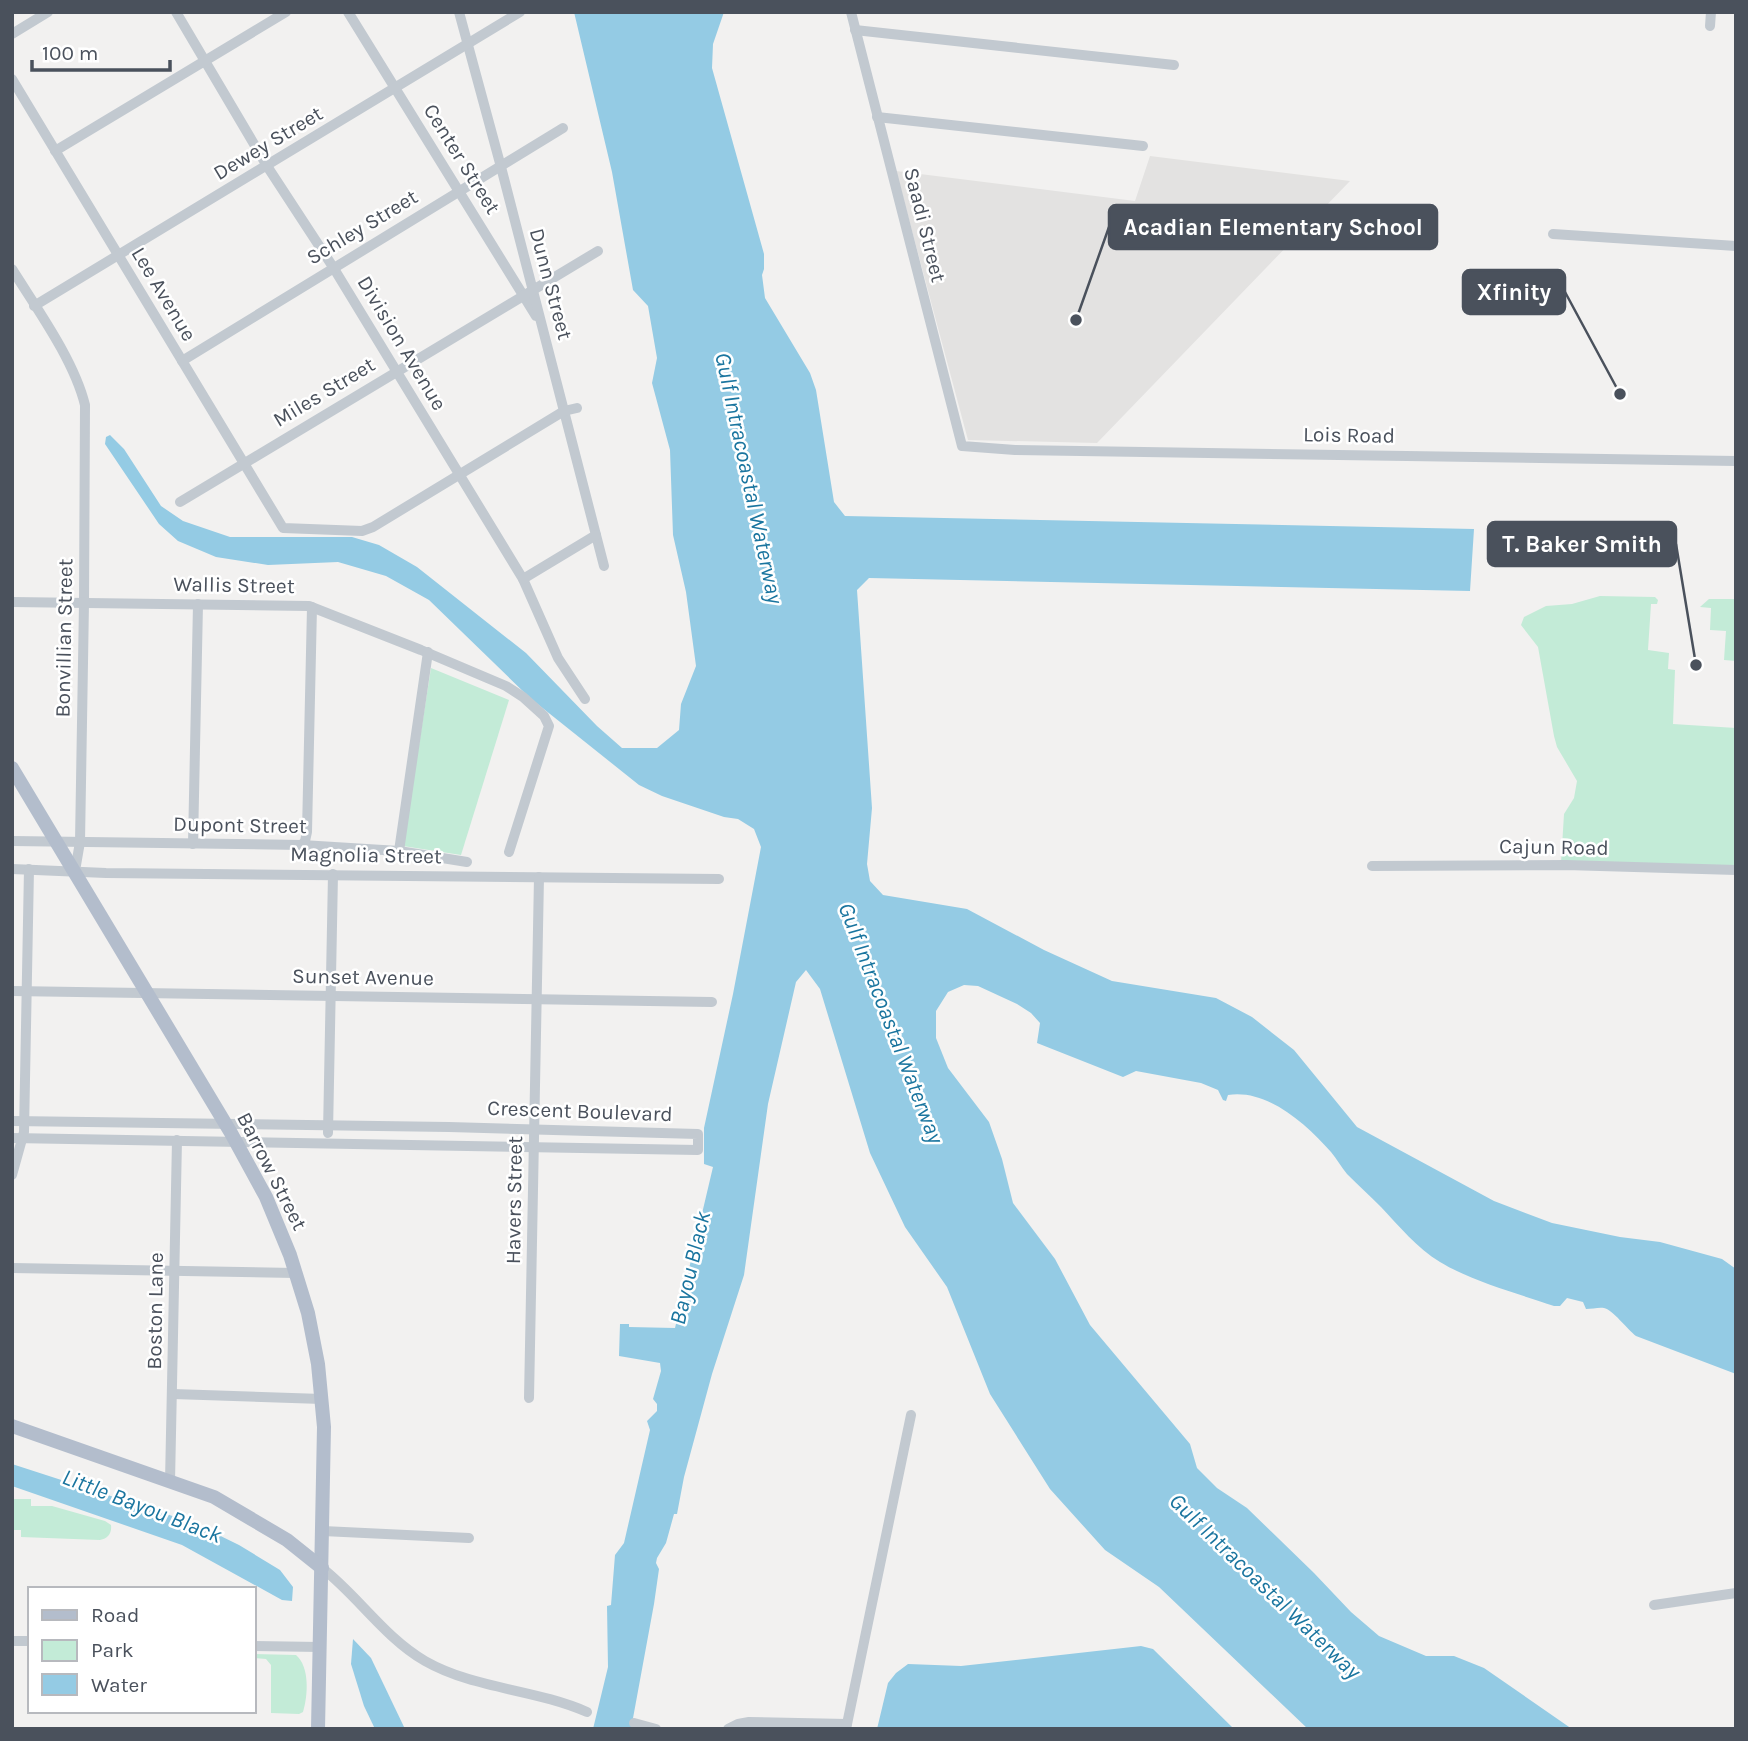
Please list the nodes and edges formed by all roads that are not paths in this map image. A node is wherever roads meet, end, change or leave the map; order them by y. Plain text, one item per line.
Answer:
1 (48, 12) edge
2 (176, 12) edge
3 (286, 12) edge
4 (348, 12) edge
5 (459, 12) edge
6 (520, 12) edge
7 (850, 12) edge
8 (1711, 12) edge
9 (1710, 26) dead end
10 (855, 30) junction
11 (12, 34) edge
12 (466, 45) junction
13 (206, 61) junction
14 (1174, 65) dead end
15 (12, 79) edge
16 (395, 90) junction
17 (877, 117) junction
18 (563, 128) dead end
19 (1143, 146) dead end
20 (55, 151) junction
21 (267, 166) junction
22 (501, 167) junction
23 (460, 191) junction
24 (1553, 234) dead end
25 (1736, 246) edge
26 (598, 251) dead end
27 (118, 256) junction
28 (333, 267) junction
29 (12, 269) edge
30 (528, 292) junction
31 (34, 306) junction
32 (182, 361) junction
33 (396, 371) junction
34 (577, 408) dead end
35 (564, 411) junction
36 (962, 446) joint
37 (1736, 461) edge
38 (244, 464) junction
39 (458, 475) junction
40 (180, 502) dead end
41 (596, 535) junction
42 (604, 566) dead end
43 (523, 579) junction
44 (12, 602) edge
45 (84, 603) junction
46 (198, 604) junction
47 (312, 607) junction
48 (428, 652) junction
49 (585, 699) dead end
50 (12, 768) edge
51 (12, 841) edge
52 (57, 841) junction
53 (80, 842) junction
54 (193, 844) junction
55 (302, 845) junction
56 (399, 851) junction
57 (509, 852) dead end
58 (467, 862) dead end
59 (1371, 866) dead end
60 (12, 869) edge
61 (29, 869) junction
62 (1736, 870) edge
63 (75, 871) junction
64 (333, 874) junction
65 (539, 877) junction
66 (719, 879) dead end
67 (12, 991) edge
68 (27, 991) junction
69 (148, 993) junction
70 (331, 996) junction
71 (537, 999) junction
72 (712, 1002) dead end
73 (12, 1121) edge
74 (24, 1121) junction
75 (226, 1125) junction
76 (328, 1126) junction
77 (534, 1129) junction
78 (18, 1138) edge
79 (177, 1140) junction
80 (236, 1141) junction
81 (328, 1142) junction
82 (534, 1146) junction
83 (12, 1175) edge
84 (12, 1268) edge
85 (174, 1271) junction
86 (295, 1273) junction
87 (173, 1394) junction
88 (529, 1398) dead end
89 (322, 1399) junction
90 (911, 1415) dead end
91 (12, 1426) edge
92 (170, 1482) junction
93 (323, 1531) junction
94 (469, 1538) dead end
95 (322, 1568) junction
96 (1736, 1593) edge
97 (1654, 1605) dead end
98 (256, 1646) edge
99 (320, 1647) junction
100 (587, 1712) dead end
101 (634, 1723) dead end
102 (846, 1726) edge
103 (318, 1729) edge
104 (656, 1729) edge
105 (728, 1729) edge

1 - 11 street
2 - 13 street, Division Avenue
3 - 13 street
4 - 16 street, Center Street
5 - 12 street, Dunn Street
6 - 12 street, Dewey Street
7 - 10 street, Saadi Street
8 - 9 street
10 - 14 street
10 - 17 street, Saadi Street
12 - 16 street, Dewey Street
12 - 22 street, Dunn Street
13 - 20 street
13 - 21 street, Division Avenue
15 - 20 street, Lee Avenue
16 - 21 street, Dewey Street
16 - 23 street, Center Street
17 - 19 street
17 - 36 street, Saadi Street
18 - 22 street, Schley Street
20 - 27 street, Lee Avenue
21 - 27 street, Dewey Street
21 - 28 street, Division Avenue
22 - 23 street, Schley Street
22 - 30 street, Dunn Street
23 - 28 street, Schley Street
23 - 30 street, Center Street
24 - 25 street
26 - 30 street, Miles Street
27 - 31 street, Dewey Street
27 - 32 street, Lee Avenue
28 - 32 street, Schley Street
28 - 33 street, Division Avenue
29 - 31 street
30 - 33 street, Miles Street
30 - 35 street, Dunn Street
31 - 45 street, Bonvillian Street
32 - 38 street, Lee Avenue
33 - 38 street, Miles Street
33 - 39 street, Division Avenue
34 - 35 street
35 - 39 street
35 - 41 street, Dunn Street
36 - 37 street, Lois Road
38 - 39 street, Lee Avenue
38 - 40 street, Miles Street
39 - 43 street, Division Avenue
41 - 42 street, Dunn Street
41 - 43 street
43 - 49 street, Division Avenue
44 - 45 street, Wallis Street
45 - 46 street, Wallis Street
45 - 53 street, Bonvillian Street
46 - 47 street, Wallis Street
46 - 54 street
47 - 48 street, Wallis Street
47 - 55 street
48 - 56 street
48 - 57 street, Wallis Street
50 - 52 main road, Barrow Street
51 - 52 street, Dupont Street
52 - 53 street, Dupont Street
52 - 63 main road, Barrow Street
53 - 54 street, Dupont Street
53 - 63 street, Bonvillian Street
54 - 55 street, Dupont Street
55 - 56 street, Dupont Street
56 - 58 street, Dupont Street
59 - 62 street, Cajun Road
60 - 61 street, Magnolia Street
61 - 63 street, Magnolia Street
61 - 68 street
63 - 64 street, Magnolia Street
63 - 69 main road, Barrow Street
64 - 65 street, Magnolia Street
64 - 70 street
65 - 66 street, Magnolia Street
65 - 71 street, Havers Street
67 - 68 street, Sunset Avenue
68 - 69 street, Sunset Avenue
68 - 74 street
69 - 70 street, Sunset Avenue
69 - 75 main road, Barrow Street
70 - 71 street, Sunset Avenue
70 - 76 street
71 - 72 street, Sunset Avenue
71 - 77 street, Havers Street
73 - 74 street, Crescent Boulevard
74 - 75 street, Crescent Boulevard
74 - 78 street
75 - 76 street, Crescent Boulevard
75 - 80 main road, Barrow Street
76 - 77 street, Crescent Boulevard
76 - 81 street
77 - 82 street, Havers Street
77 - 82 street, Crescent Boulevard
78 - 79 street, Crescent Boulevard
78 - 83 street
79 - 80 street, Crescent Boulevard
79 - 85 street, Boston Lane
80 - 81 street, Crescent Boulevard
80 - 86 main road, Barrow Street
81 - 82 street, Crescent Boulevard
82 - 88 street, Havers Street
84 - 85 street
85 - 86 street
85 - 87 street, Boston Lane
86 - 89 main road, Barrow Street
87 - 89 street
87 - 92 street, Boston Lane
89 - 93 main road, Barrow Street
90 - 102 street
91 - 92 main road
92 - 95 main road
93 - 94 street
93 - 95 main road, Barrow Street
95 - 99 main road, Barrow Street
95 - 100 street
96 - 97 street
98 - 99 street
99 - 103 main road, Barrow Street
101 - 104 street
102 - 105 street

